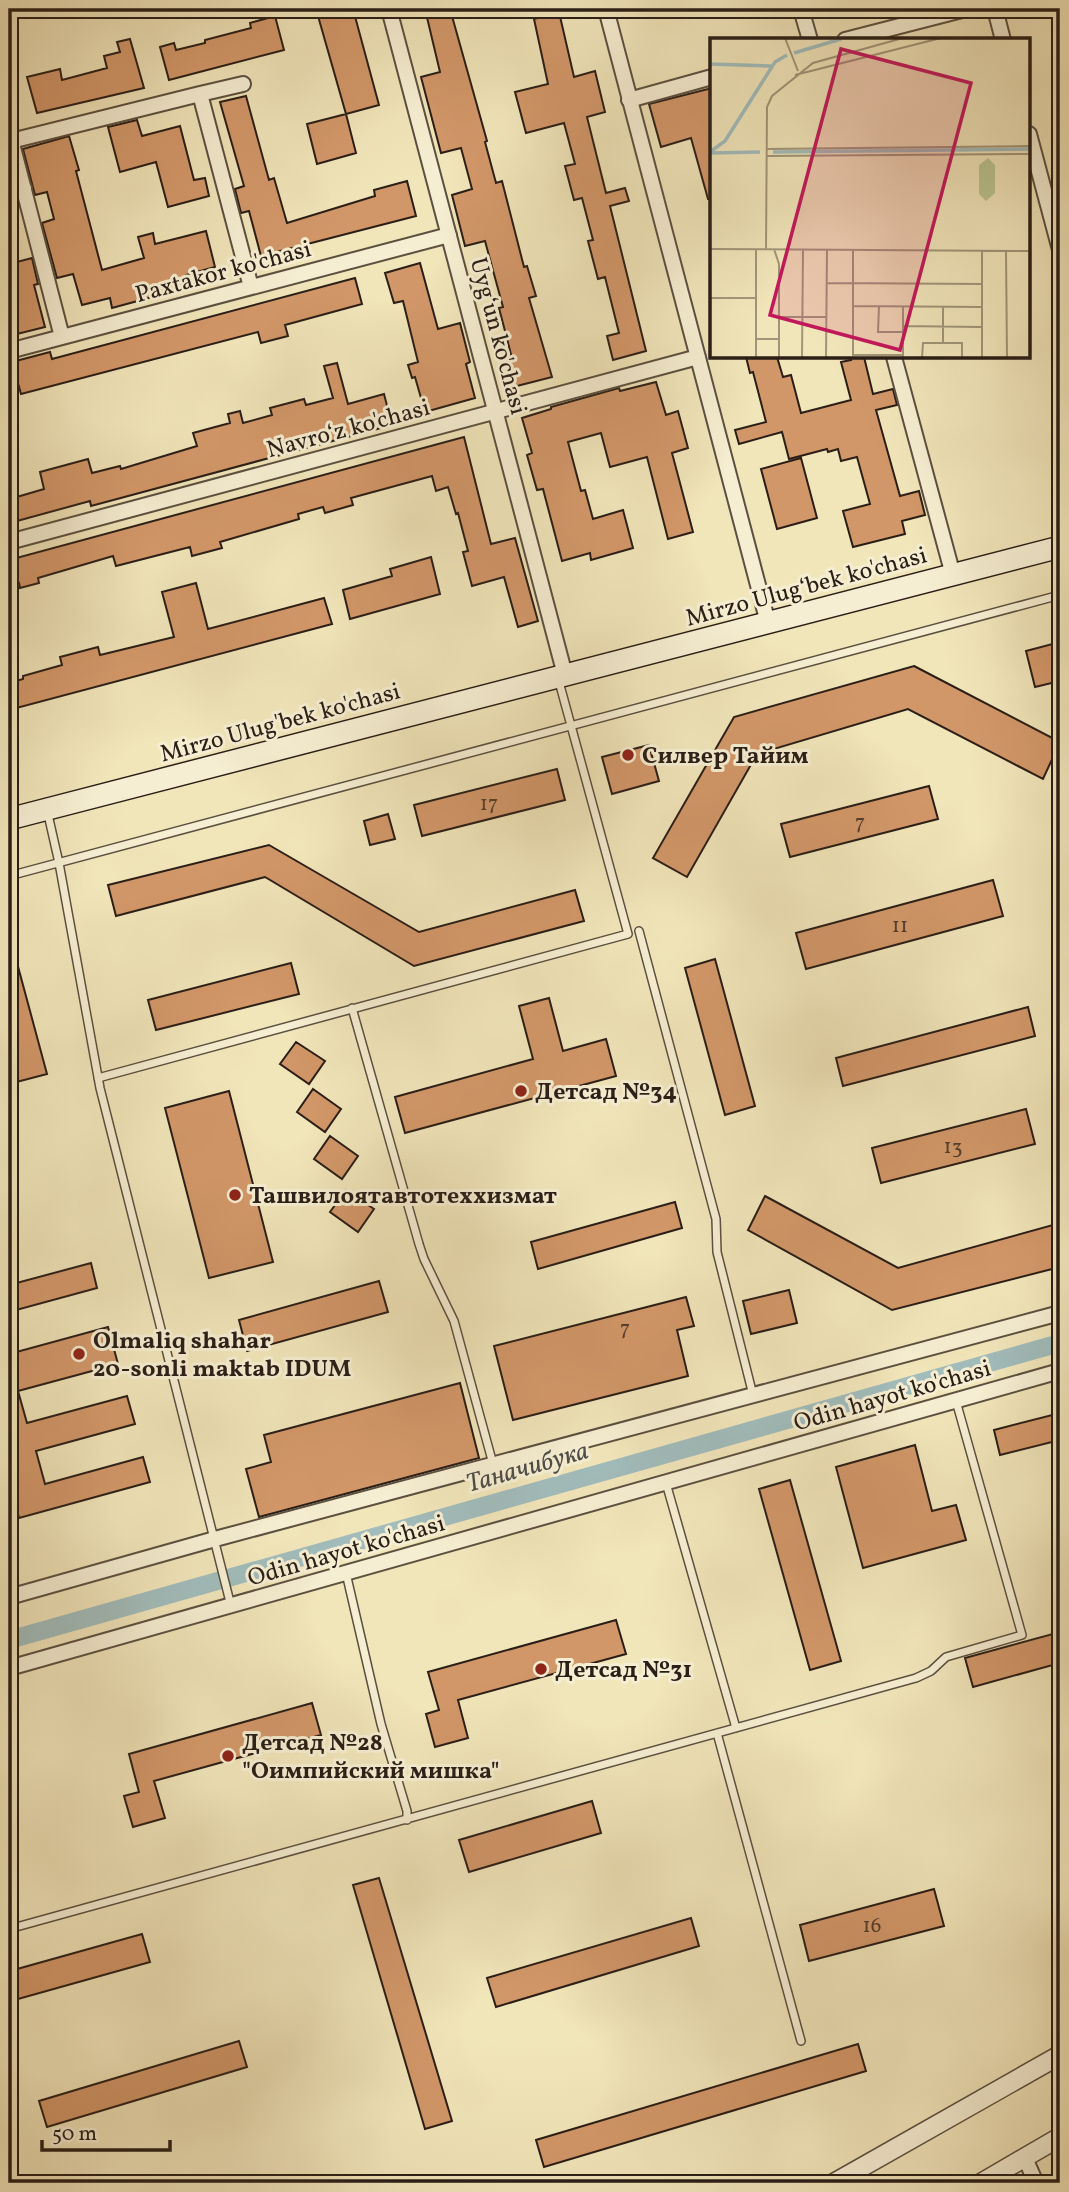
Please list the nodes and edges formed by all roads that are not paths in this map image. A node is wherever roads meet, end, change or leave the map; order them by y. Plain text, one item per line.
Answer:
1 (389, 9) edge
2 (606, 9) edge
3 (802, 9) edge
4 (966, 9) edge
5 (995, 9) edge
6 (809, 38) edge
7 (853, 38) edge
8 (1002, 38) edge
9 (710, 77) edge
10 (243, 84) dead end
11 (200, 94) junction
12 (629, 100) junction
13 (10, 136) edge
14 (1030, 138) edge
15 (24, 188) junction
16 (9, 191) edge
17 (449, 235) junction
18 (1060, 250) edge
19 (251, 287) junction
20 (62, 337) junction
21 (9, 351) edge
22 (698, 357) junction
23 (895, 359) edge
24 (495, 412) junction
25 (9, 542) edge
26 (1060, 547) edge
27 (953, 575) junction
28 (1060, 595) edge
29 (768, 623) junction
30 (561, 676) junction
31 (573, 726) junction
32 (47, 809) junction
33 (9, 819) edge
34 (59, 863) junction
35 (9, 876) edge
36 (639, 931) dead end
37 (352, 1008) junction
38 (98, 1078) junction
39 (1060, 1312) edge
40 (1060, 1371) edge
41 (753, 1395) junction
42 (956, 1401) junction
43 (493, 1465) junction
44 (666, 1483) junction
45 (215, 1539) junction
46 (346, 1573) junction
47 (9, 1597) edge
48 (230, 1602) junction
49 (9, 1668) edge
50 (736, 1728) junction
51 (717, 1733) junction
52 (407, 1820) junction
53 (9, 1929) edge
54 (801, 2041) dead end
55 (1060, 2055) edge
56 (1060, 2137) edge
57 (1025, 2158) junction
58 (834, 2183) edge
59 (981, 2183) edge
60 (1036, 2183) edge

1 - 17 street, Uyg‘un ko'chasi
2 - 12 street
3 - 6 street
4 - 7 street
5 - 8 street
9 - 12 street
10 - 11 street
11 - 13 street
11 - 19 street
12 - 22 street
13 - 15 street
14 - 18 street
15 - 16 street
15 - 20 street
17 - 19 street, Paxtakor ko'chasi
17 - 24 street, Uyg‘un ko'chasi
19 - 20 street, Paxtakor ko'chasi
20 - 21 street, Paxtakor ko'chasi
22 - 24 street, Navro‘z ko'chasi
22 - 29 street
23 - 27 street
24 - 25 street, Navro‘z ko'chasi
24 - 30 street, Uyg‘un ko'chasi
26 - 27 main road, Mirzo Ulug‘bek ko'chasi
27 - 29 main road, Mirzo Ulug‘bek ko'chasi
28 - 31 lane
29 - 30 main road, Mirzo Ulug‘bek ko'chasi
30 - 31 lane
30 - 32 main road, Mirzo Ulug'bek ko'chasi
31 - 34 lane
31 - 37 lane
32 - 33 main road, Mirzo Ulug'bek ko'chasi
32 - 34 lane
34 - 35 lane
34 - 38 lane
36 - 41 lane
37 - 38 lane
37 - 43 lane
38 - 45 lane
39 - 41 street, Odin hayot ko'chasi
40 - 42 street, Odin hayot ko'chasi
41 - 43 street, Odin hayot ko'chasi
42 - 44 street, Odin hayot ko'chasi
42 - 50 lane
43 - 45 street, Odin hayot ko'chasi
44 - 46 street, Odin hayot ko'chasi
44 - 50 lane
45 - 47 street, Odin hayot ko'chasi
45 - 48 lane
46 - 48 street, Odin hayot ko'chasi
46 - 52 lane
48 - 49 street, Odin hayot ko'chasi
50 - 51 lane
51 - 52 lane
51 - 54 lane
52 - 53 lane
55 - 58 street
56 - 57 street
57 - 59 street
57 - 60 street

